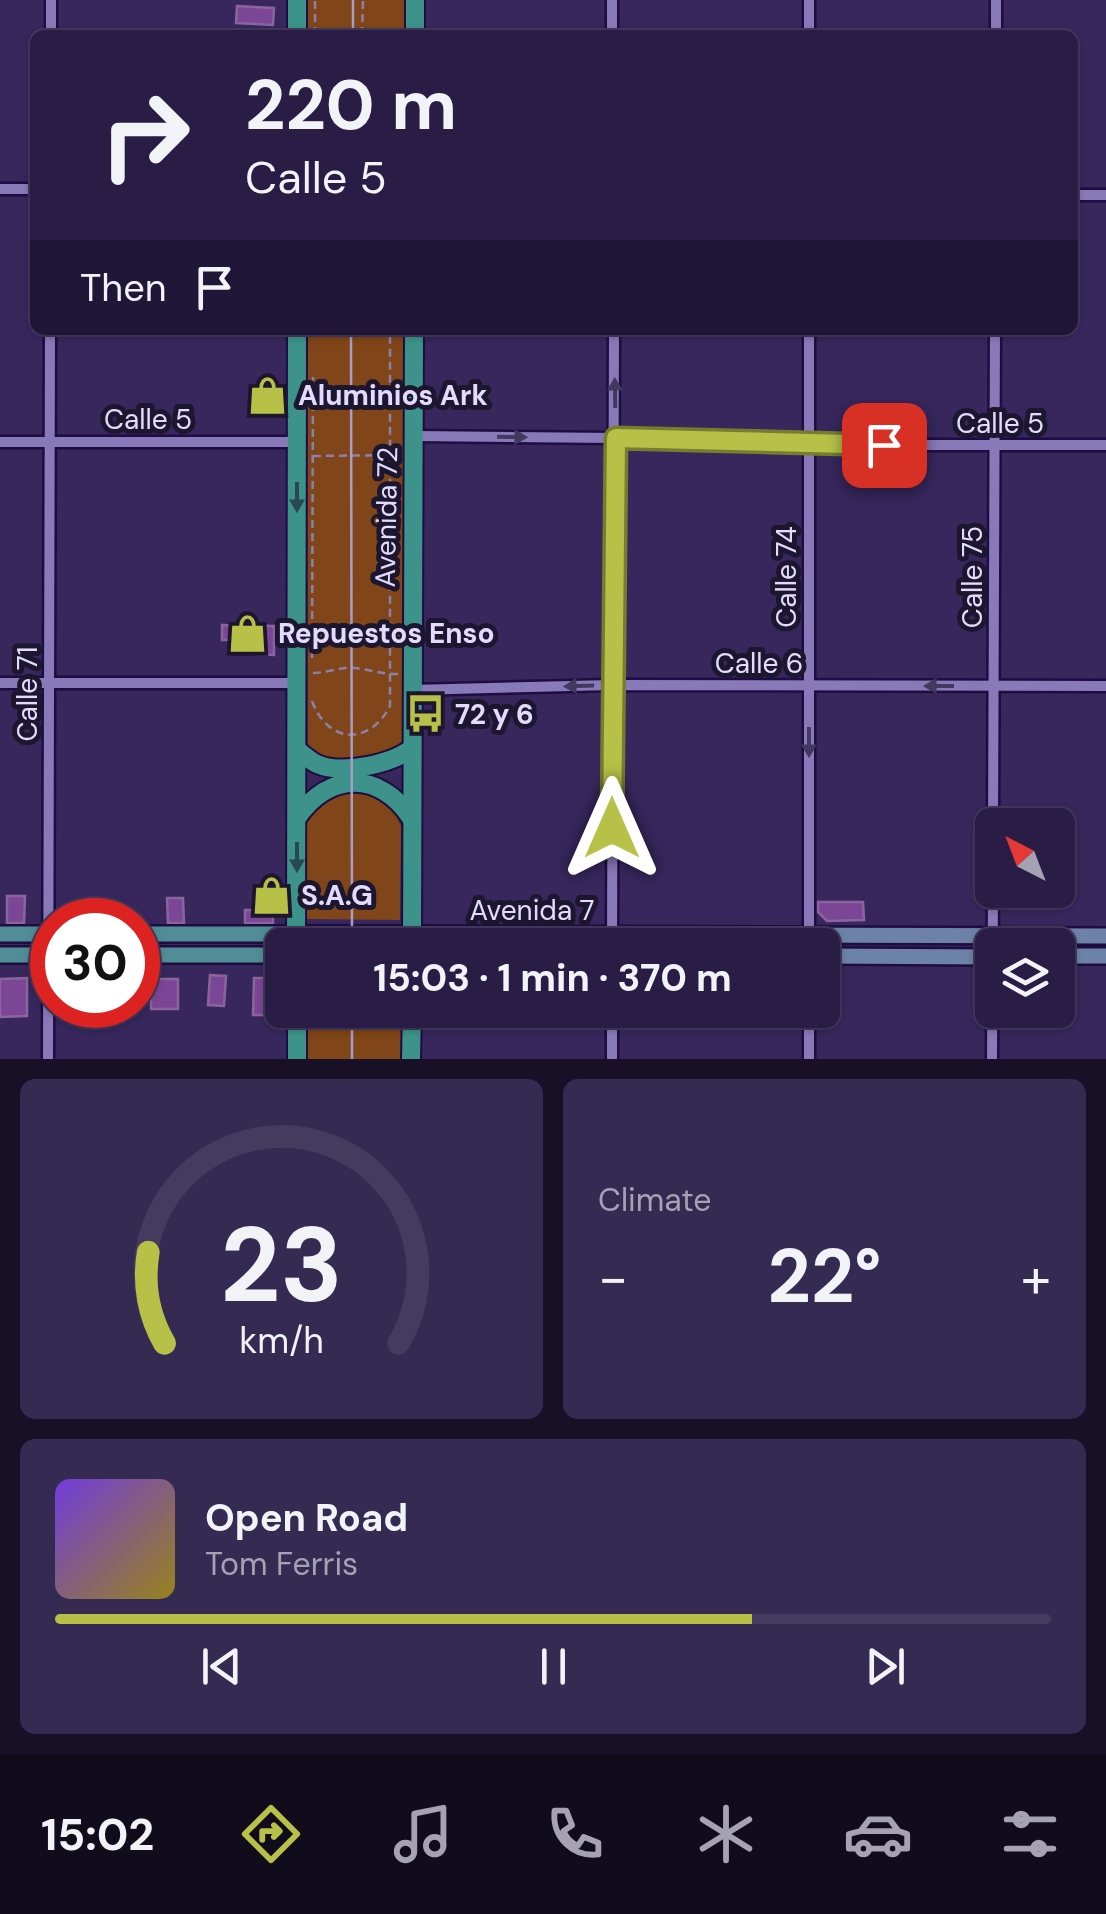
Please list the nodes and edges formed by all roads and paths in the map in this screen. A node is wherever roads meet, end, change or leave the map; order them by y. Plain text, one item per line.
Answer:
1 (51, 0) edge
2 (297, 0) edge
3 (315, 0) edge
4 (363, 0) edge
5 (415, 0) edge
6 (612, 0) edge
7 (809, 0) edge
8 (996, 0) edge
9 (51, 30) edge
10 (297, 30) edge
11 (314, 30) edge
12 (362, 30) edge
13 (414, 30) edge
14 (612, 30) edge
15 (809, 30) edge
16 (996, 30) edge
17 (0, 189) edge
18 (30, 189) edge
19 (1078, 195) edge
20 (1106, 195) edge
21 (50, 335) edge
22 (296, 335) edge
23 (390, 335) edge
24 (414, 335) edge
25 (614, 335) edge
26 (809, 335) edge
27 (995, 335) edge
28 (313, 366) dead end
29 (616, 438) junction
30 (0, 442) edge
31 (50, 442) junction
32 (297, 442) junction
33 (995, 445) junction
34 (1106, 445) edge
35 (414, 446) junction
36 (809, 446) junction
37 (391, 455) junction
38 (313, 456) junction
39 (390, 674) junction
40 (412, 682) junction
41 (0, 684) edge
42 (50, 684) junction
43 (612, 685) junction
44 (304, 686) junction
45 (809, 686) junction
46 (995, 686) junction
47 (1106, 686) edge
48 (412, 748) junction
49 (296, 750) junction
50 (994, 808) edge
51 (297, 818) junction
52 (412, 819) junction
53 (51, 898) edge
54 (296, 928) edge
55 (412, 928) edge
56 (612, 928) edge
57 (809, 928) edge
58 (0, 934) edge
59 (30, 934) edge
60 (160, 935) edge
61 (975, 936) edge
62 (1075, 936) edge
63 (1106, 936) edge
64 (265, 938) edge
65 (840, 939) edge
66 (0, 955) edge
67 (30, 955) edge
68 (160, 955) edge
69 (265, 955) edge
70 (840, 956) edge
71 (975, 956) edge
72 (1075, 956) edge
73 (1106, 956) edge
74 (49, 1028) edge
75 (296, 1028) edge
76 (412, 1028) edge
77 (612, 1028) edge
78 (809, 1028) edge
79 (992, 1028) edge
80 (48, 1059) edge
81 (297, 1059) edge
82 (411, 1059) edge
83 (612, 1059) edge
84 (809, 1059) edge
85 (992, 1059) edge

1 - 9 street
2 - 10 highway
3 - 11 path
4 - 12 path
5 - 13 highway
6 - 14 street
7 - 15 street
8 - 16 street
17 - 18 street
19 - 20 street
21 - 31 street, Calle 71
22 - 32 highway
23 - 37 path
24 - 35 highway, Avenida 72
29 -> 25 street
26 - 36 street, Calle 74
27 - 33 street, Calle 75
28 - 38 path
35 -> 29 street, Calle 5
29 - 36 street, Calle 5
29 - 43 street
30 - 31 street, Calle 5
31 - 32 street, Calle 5
31 - 42 street, Calle 71
32 -> 44 highway
33 - 34 street, Calle 5
33 - 36 street, Calle 5
33 - 46 street, Calle 75
35 - 37 path
35 - 40 highway, Avenida 72
36 - 45 street, Calle 74
37 - 38 path
37 - 39 path
38 - 39 path
39 - 40 path
39 - 44 path
43 -> 40 street, Calle 6
40 - 48 highway, Avenida 72
41 - 42 street
42 - 44 street
42 - 53 street, Calle 71
43 - 45 street, Calle 6
43 - 56 street
44 - 49 highway
46 -> 45 street, Calle 6
45 -> 57 street, Calle 74
46 - 47 street, Calle 6
46 - 50 street, Calle 75
48 - 49 highway
48 - 52 highway, Avenida 72
49 - 51 highway
51 - 52 highway
51 -> 54 highway
52 - 55 highway, Avenida 72
58 - 59 main road
60 - 64 main road, Avenida 7
61 - 65 main road, Avenida 7
62 - 63 main road, Avenida 7
66 - 67 main road
68 - 69 main road
70 - 71 main road
72 - 73 main road
74 - 80 street, Calle 71
75 - 81 highway
76 - 82 highway
77 - 83 street
78 - 84 street
79 - 85 street

